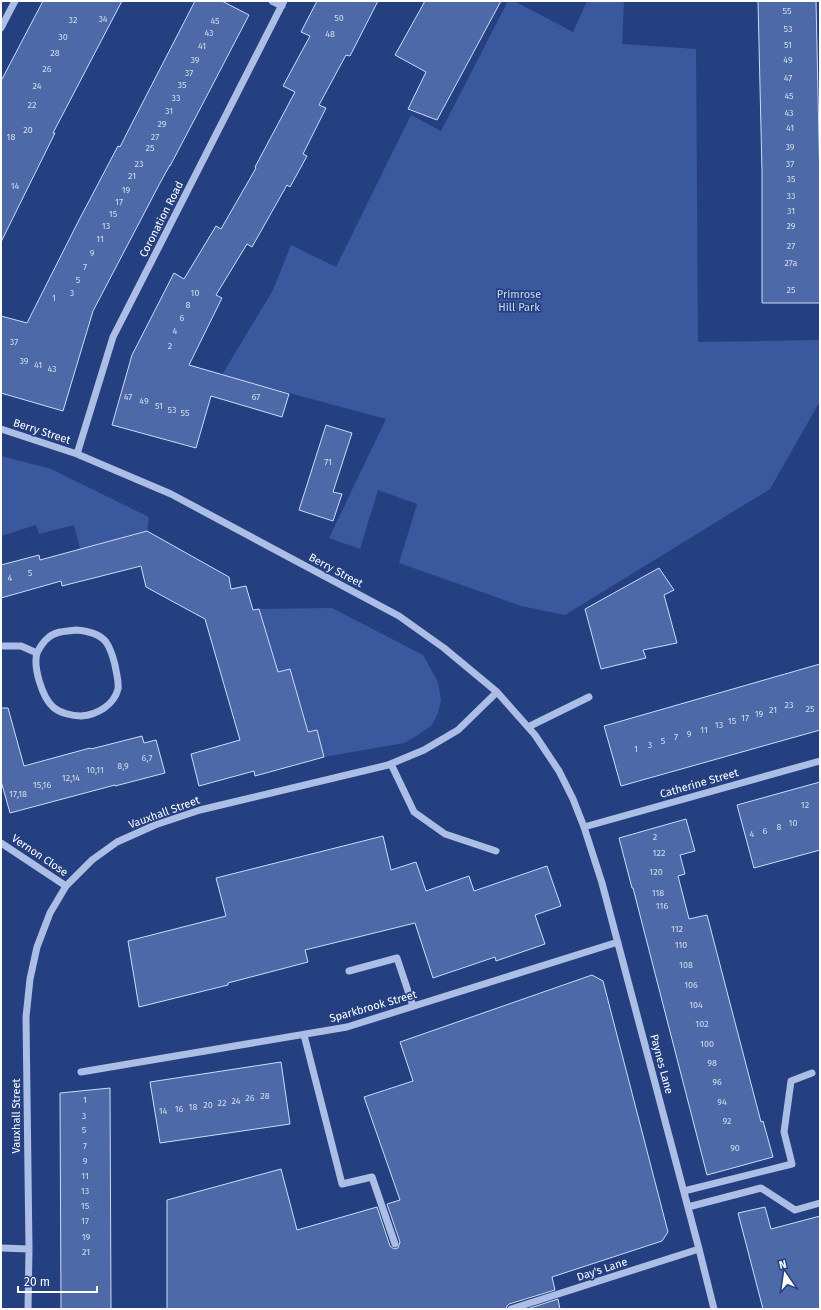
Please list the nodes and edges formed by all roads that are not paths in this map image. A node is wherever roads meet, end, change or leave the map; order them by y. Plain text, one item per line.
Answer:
1 (15, 1) edge
2 (272, 1) edge
3 (283, 3) edge
4 (1, 28) edge
5 (1, 429) edge
6 (77, 454) junction
7 (1, 646) edge
8 (37, 653) junction
9 (497, 692) junction
10 (589, 697) dead end
11 (528, 727) junction
12 (820, 761) edge
13 (391, 764) junction
14 (584, 827) junction
15 (1, 843) edge
16 (496, 851) dead end
17 (66, 886) junction
18 (618, 942) junction
19 (349, 971) dead end
20 (412, 1006) junction
21 (304, 1035) junction
22 (81, 1072) dead end
23 (812, 1073) dead end
24 (684, 1192) junction
25 (820, 1203) edge
26 (688, 1207) junction
27 (395, 1244) dead end
28 (1, 1248) edge
29 (29, 1249) junction
30 (699, 1249) junction
31 (28, 1309) edge
32 (511, 1309) edge
33 (714, 1309) edge

1 - 4 street
2 - 3 street
3 - 6 street, Coronation Road
5 - 6 street, Berry Street
6 - 9 street, Berry Street
7 - 8 street
8 - 8 street
9 - 11 street, Berry Street
9 - 13 street, Vauxhall Street
10 - 11 street
11 - 14 street, Berry Street
12 - 14 street, Catherine Street
13 - 16 street
13 - 17 street, Vauxhall Street
14 - 18 street, Paynes Lane
15 - 17 street, Vernon Close
17 - 29 street, Vauxhall Street
18 - 20 street, Sparkbrook Street
18 - 24 street, Paynes Lane
19 - 20 street
20 - 21 street, Sparkbrook Street
21 - 22 street, Sparkbrook Street
21 - 27 street
23 - 24 street
24 - 26 street, Paynes Lane
25 - 26 street
26 - 30 street, Paynes Lane
28 - 29 street
29 - 31 street, Vauxhall Street
30 - 32 street, Day's Lane
30 - 33 street, Paynes Lane

